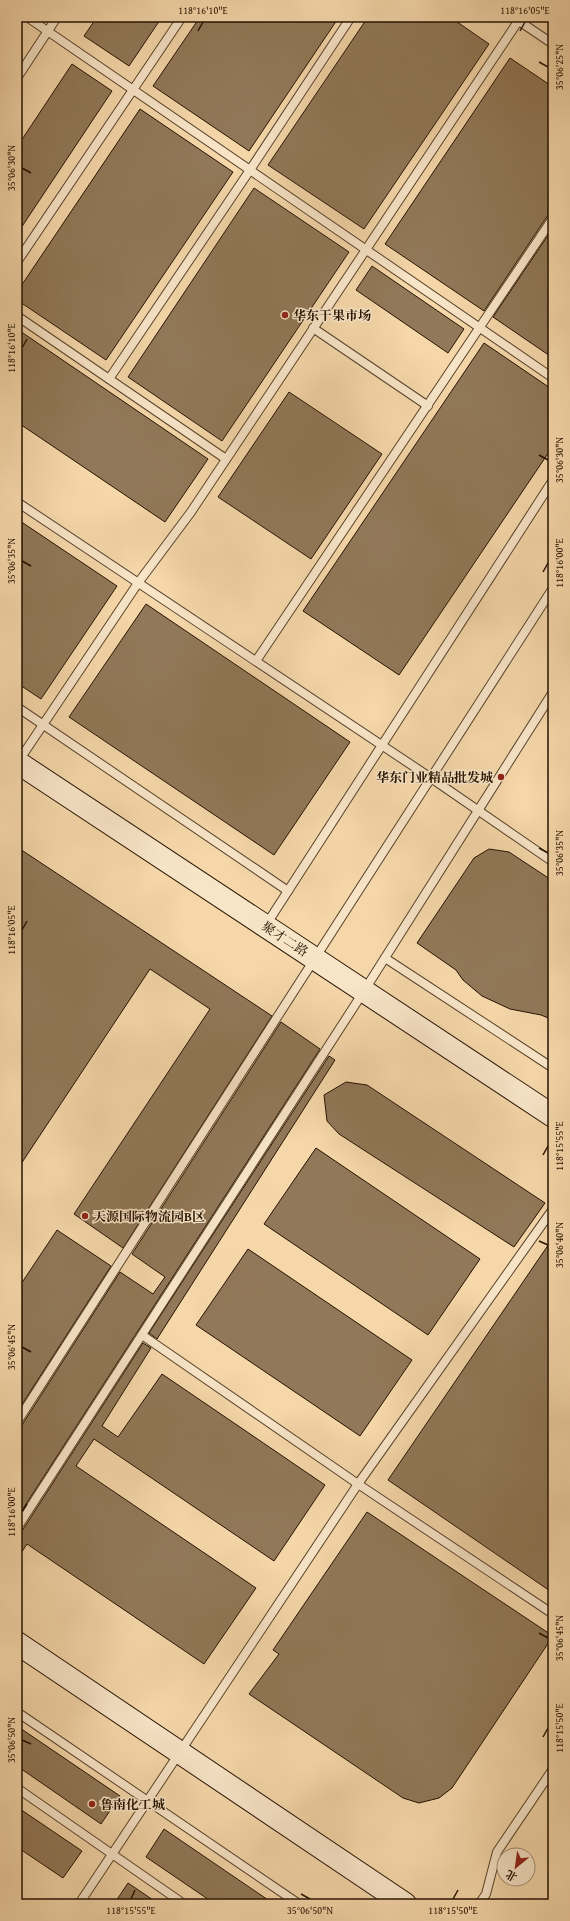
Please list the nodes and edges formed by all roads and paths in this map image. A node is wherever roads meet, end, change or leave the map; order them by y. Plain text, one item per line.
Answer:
1 (27, 17) edge
2 (57, 17) edge
3 (182, 17) edge
4 (351, 17) edge
5 (518, 18) edge
6 (48, 31) junction
7 (553, 44) edge
8 (17, 78) edge
9 (133, 90) junction
10 (250, 170) junction
11 (553, 218) edge
12 (366, 249) junction
13 (17, 262) edge
14 (17, 316) edge
15 (313, 328) junction
16 (480, 328) junction
17 (553, 378) edge
18 (109, 379) junction
19 (428, 406) junction
20 (226, 459) junction
21 (553, 480) edge
22 (17, 502) edge
23 (138, 582) junction
24 (553, 588) edge
25 (256, 661) junction
26 (553, 692) edge
27 (17, 707) edge
28 (43, 725) junction
29 (382, 745) junction
30 (17, 762) edge
31 (431, 778) junction
32 (479, 810) junction
33 (553, 862) edge
34 (288, 890) junction
35 (265, 926) junction
36 (385, 958) junction
37 (315, 959) junction
38 (364, 991) junction
39 (553, 1068) edge
40 (553, 1116) edge
41 (553, 1209) edge
42 (142, 1335) junction
43 (17, 1422) edge
44 (358, 1484) junction
45 (17, 1528) edge
46 (553, 1614) edge
47 (17, 1644) edge
48 (17, 1712) edge
49 (180, 1753) junction
50 (553, 1769) edge
51 (17, 1788) edge
52 (147, 1802) junction
53 (113, 1854) junction
54 (79, 1904) edge
55 (184, 1904) edge
56 (299, 1904) edge
57 (406, 1904) edge
58 (479, 1904) edge

1 - 6 lane
2 - 6 lane
3 - 9 lane
4 - 10 lane
5 - 7 lane
5 - 12 lane
6 - 8 lane
6 - 9 lane
9 - 10 lane
9 - 13 lane
10 - 12 lane
10 - 18 lane
11 - 16 lane
12 - 15 lane
12 - 16 lane
14 - 18 lane
15 - 19 lane
15 - 20 lane
16 - 17 lane
16 - 19 lane
18 - 20 lane
19 - 25 lane
20 - 23 lane
21 - 29 lane
22 - 23 lane
23 - 25 lane
23 - 28 lane
24 - 31 lane
25 - 29 lane
26 - 32 lane
27 - 28 lane
28 - 30 lane
28 - 34 lane
29 - 31 lane
29 - 34 lane
30 - 35 street, 聚才二路
31 - 32 lane
31 - 37 lane
32 - 33 lane
32 - 36 lane
34 - 35 lane
35 - 37 street, 聚才二路
36 - 38 lane
36 - 39 lane
37 - 38 street, 聚才二路
37 - 43 lane
38 - 40 street, 聚才二路
38 - 42 lane
41 - 44 lane
42 - 44 lane
42 - 45 lane
44 - 46 lane
44 - 49 lane
47 - 49 street
48 - 52 lane
49 - 52 lane
49 - 57 street
50 - 58 lane
51 - 53 lane
52 - 53 lane
52 - 56 lane
53 - 54 lane
53 - 55 lane

